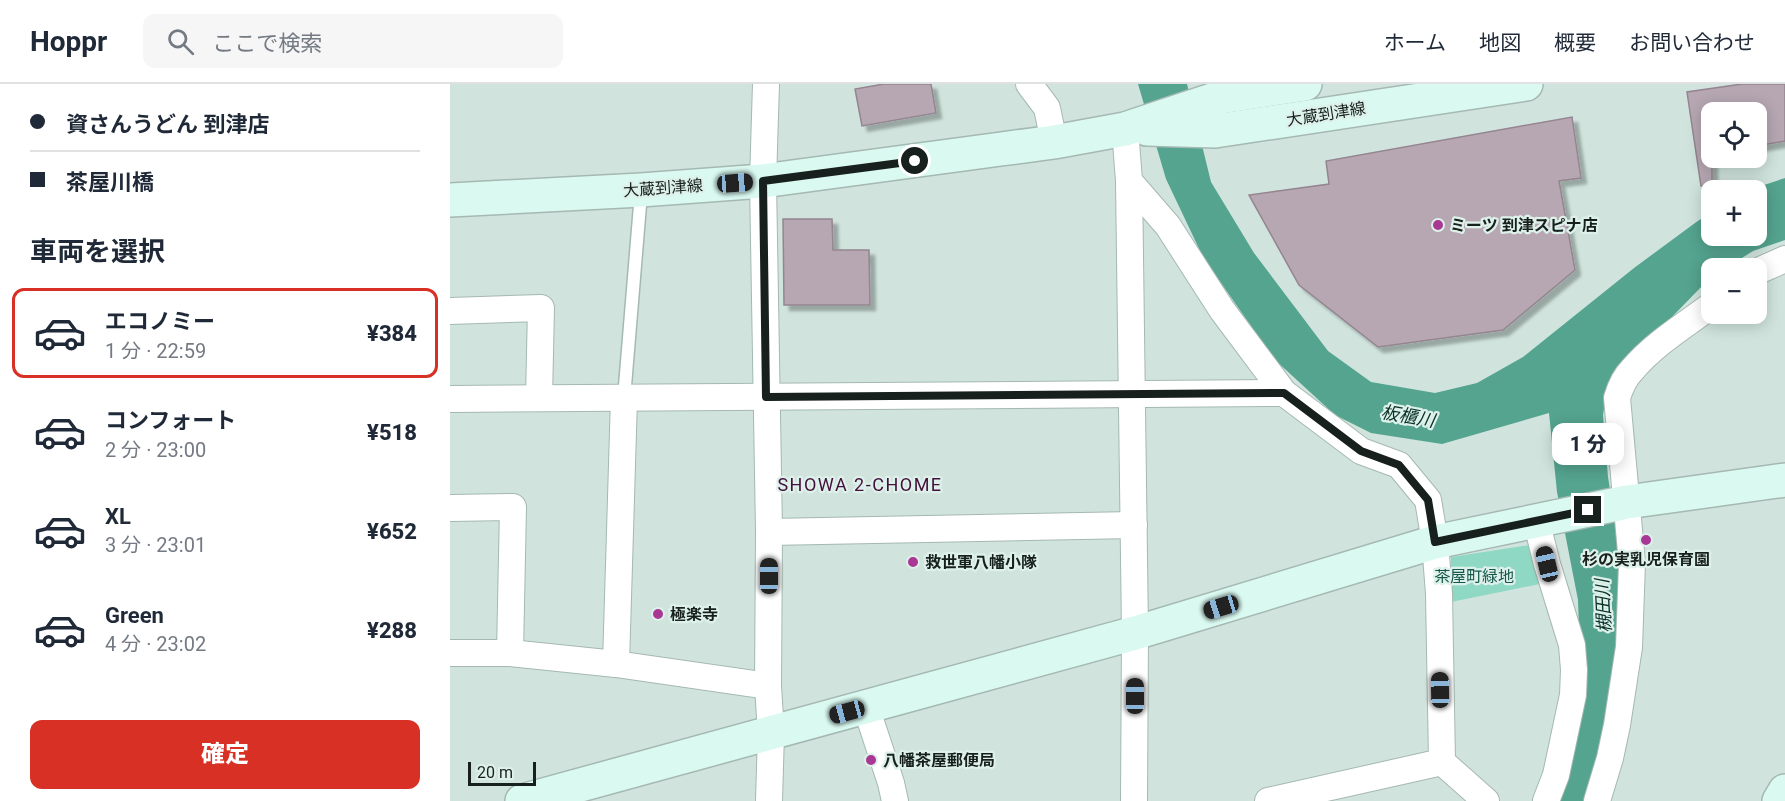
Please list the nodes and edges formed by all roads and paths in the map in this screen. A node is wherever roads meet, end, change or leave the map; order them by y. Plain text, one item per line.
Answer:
1 (765, 84) edge
2 (1029, 84) edge
3 (1305, 84) edge
4 (1526, 84) edge
5 (1217, 108) edge
6 (1125, 129) junction
7 (1054, 142) junction
8 (763, 181) junction
9 (1129, 181) junction
10 (641, 190) junction
11 (450, 200) edge
12 (1785, 259) edge
13 (1767, 267) edge
14 (450, 311) edge
15 (1701, 313) edge
16 (1284, 393) junction
17 (1132, 396) junction
18 (766, 397) junction
19 (539, 398) junction
20 (624, 398) junction
21 (450, 399) edge
22 (1785, 480) edge
23 (1627, 502) junction
24 (450, 508) edge
25 (1543, 519) junction
26 (1134, 525) junction
27 (769, 532) junction
28 (1435, 542) junction
29 (1135, 633) junction
30 (450, 653) edge
31 (510, 653) junction
32 (616, 664) junction
33 (768, 686) junction
34 (867, 707) junction
35 (771, 733) junction
36 (1442, 762) junction
37 (1785, 791) edge
38 (522, 801) edge
39 (769, 801) edge
40 (895, 801) edge
41 (1134, 801) edge
42 (1268, 801) edge
43 (1486, 801) edge
44 (1546, 801) edge
45 (1597, 801) edge
46 (1779, 801) edge

1 - 8 street
2 - 7 street
3 - 5 street, 大蔵到津線
4 - 5 street, 大蔵到津線
5 - 6 street, 大蔵到津線
6 - 7 street, 大蔵到津線
6 - 9 street
7 - 8 street, 大蔵到津線
8 - 10 street, 大蔵到津線
8 - 18 street
9 - 16 street
9 - 17 street
10 - 11 street, 大蔵到津線
10 - 20 lane
12 - 13 street
14 - 19 street
15 - 23 street
16 - 17 street
16 - 28 street
17 - 18 street
17 - 26 street
18 - 20 street
18 - 27 street
19 - 20 street
19 - 21 street
20 - 32 street
22 - 23 street
23 - 25 street
23 - 45 street
24 - 31 street
25 - 28 street
25 - 44 street
26 - 27 street
26 - 29 street
27 - 33 street
28 - 29 street
28 - 36 street
29 - 34 street
29 - 41 street
30 - 31 street
31 - 32 street
32 - 33 street
33 - 35 street
34 - 35 street
34 - 40 street
35 - 38 street
35 - 39 street
36 - 42 street
36 - 43 street
37 - 46 street

